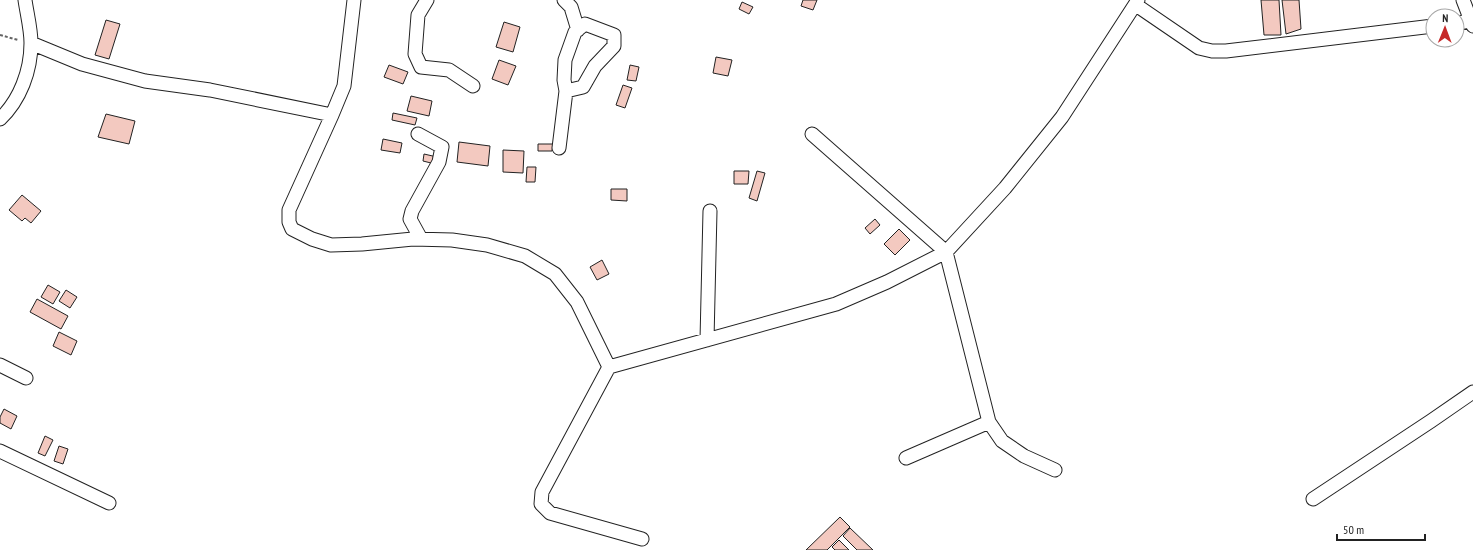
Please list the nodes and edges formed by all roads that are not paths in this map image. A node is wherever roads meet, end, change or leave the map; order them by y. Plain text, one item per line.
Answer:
1 (25, 0) edge
2 (354, 0) edge
3 (427, 0) edge
4 (564, 0) edge
5 (1463, 0) edge
6 (1137, 3) edge
7 (1472, 24) edge
8 (1425, 27) edge
9 (578, 30) junction
10 (31, 43) junction
11 (473, 86) dead end
12 (566, 91) junction
13 (332, 115) junction
14 (0, 119) edge
15 (418, 134) dead end
16 (812, 134) dead end
17 (559, 148) dead end
18 (710, 211) dead end
19 (421, 239) junction
20 (946, 252) junction
21 (707, 340) junction
22 (0, 365) edge
23 (609, 367) junction
24 (26, 378) dead end
25 (1473, 392) edge
26 (989, 422) junction
27 (0, 451) edge
28 (906, 458) dead end
29 (1055, 470) dead end
30 (1313, 499) dead end
31 (109, 503) dead end
32 (642, 539) dead end

1 - 10 street
2 - 13 street
3 - 11 street
4 - 9 street
5 - 7 street
6 - 8 street
6 - 20 street
9 - 12 street
9 - 12 street
10 - 13 street
10 - 14 street
12 - 17 street
13 - 19 street
15 - 19 street
16 - 20 street
18 - 21 street
19 - 23 street
20 - 21 street
20 - 26 street
21 - 23 street
22 - 24 street
23 - 32 street
25 - 30 street
26 - 28 street
26 - 29 street
27 - 31 street

